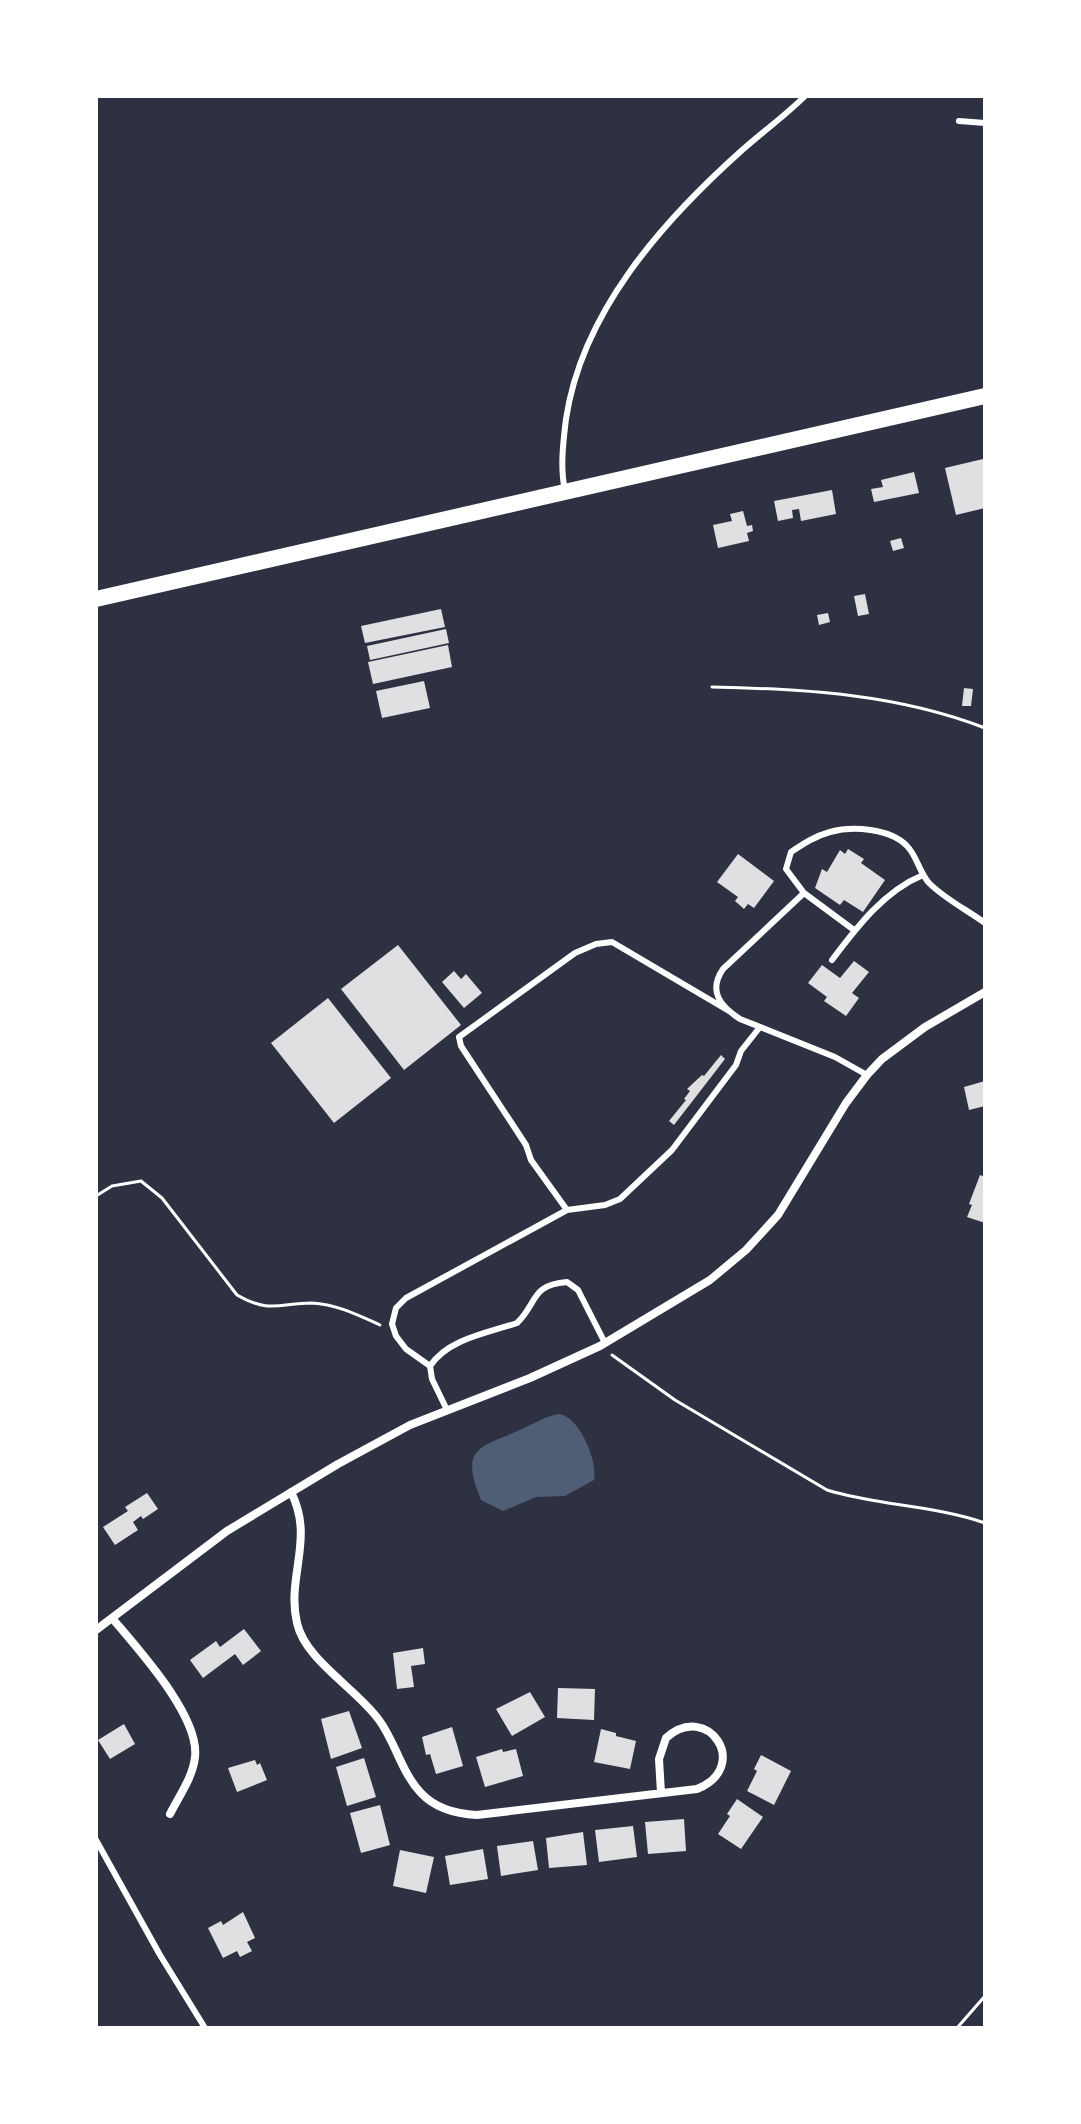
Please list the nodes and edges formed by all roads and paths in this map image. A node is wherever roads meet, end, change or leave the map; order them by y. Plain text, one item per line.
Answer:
1 (805, 96) edge
2 (959, 121) dead end
3 (985, 123) edge
4 (985, 396) edge
5 (565, 491) junction
6 (96, 599) edge
7 (712, 687) dead end
8 (985, 728) edge
9 (923, 875) junction
10 (804, 893) junction
11 (985, 923) edge
12 (854, 930) junction
13 (832, 960) dead end
14 (985, 992) edge
15 (729, 1011) junction
16 (760, 1027) junction
17 (867, 1075) junction
18 (96, 1196) edge
19 (567, 1210) junction
20 (394, 1331) junction
21 (605, 1343) junction
22 (430, 1366) junction
23 (447, 1410) junction
24 (291, 1492) junction
25 (985, 1523) edge
26 (112, 1618) junction
27 (96, 1630) edge
28 (661, 1793) junction
29 (170, 1814) dead end
30 (96, 1840) edge
31 (985, 1996) edge
32 (205, 2028) edge
33 (957, 2028) edge

1 - 5 lane
2 - 3 lane
4 - 5 main road
5 - 6 main road
7 - 8 path
9 - 10 lane
9 - 11 lane
9 - 12 lane
10 - 12 lane
10 - 15 lane
12 - 13 lane
14 - 17 street
15 - 16 lane
15 - 19 lane
16 - 17 lane
16 - 19 lane
17 - 21 street
18 - 20 path
19 - 20 lane
20 - 22 lane
21 - 22 lane
21 - 23 street
21 - 25 path
22 - 23 lane
23 - 24 street
24 - 26 street
24 - 28 street
26 - 27 street
26 - 29 street
28 - 28 street
30 - 32 lane
31 - 33 path

